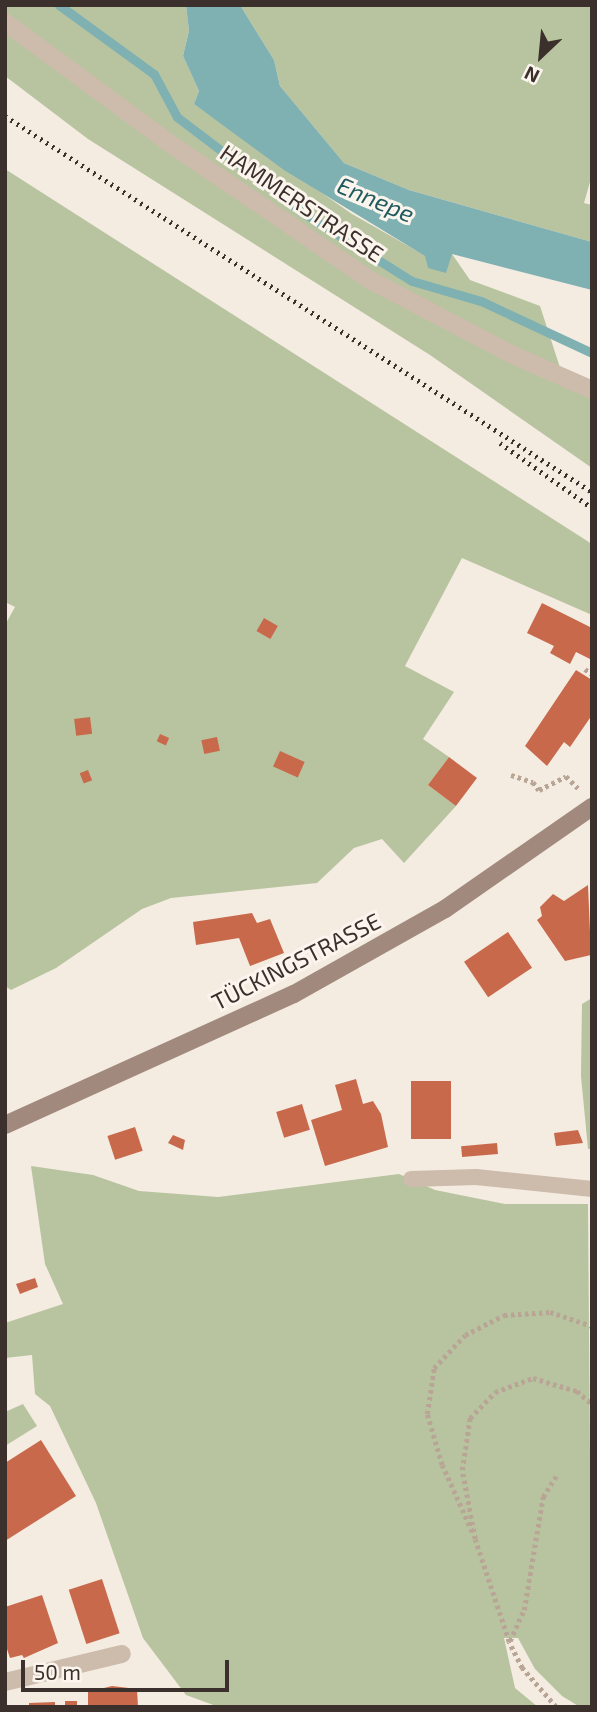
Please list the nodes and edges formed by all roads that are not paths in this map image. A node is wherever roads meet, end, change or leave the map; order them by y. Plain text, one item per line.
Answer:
1 (5, 22) edge
2 (592, 390) edge
3 (587, 800) edge
4 (5, 1125) edge
5 (411, 1180) dead end
6 (592, 1189) edge
7 (122, 1654) dead end
8 (5, 1682) edge

1 - 2 street, HAMMERSTRASSE
3 - 4 street, TÜCKINGSTRASSE
5 - 6 lane
7 - 8 street

